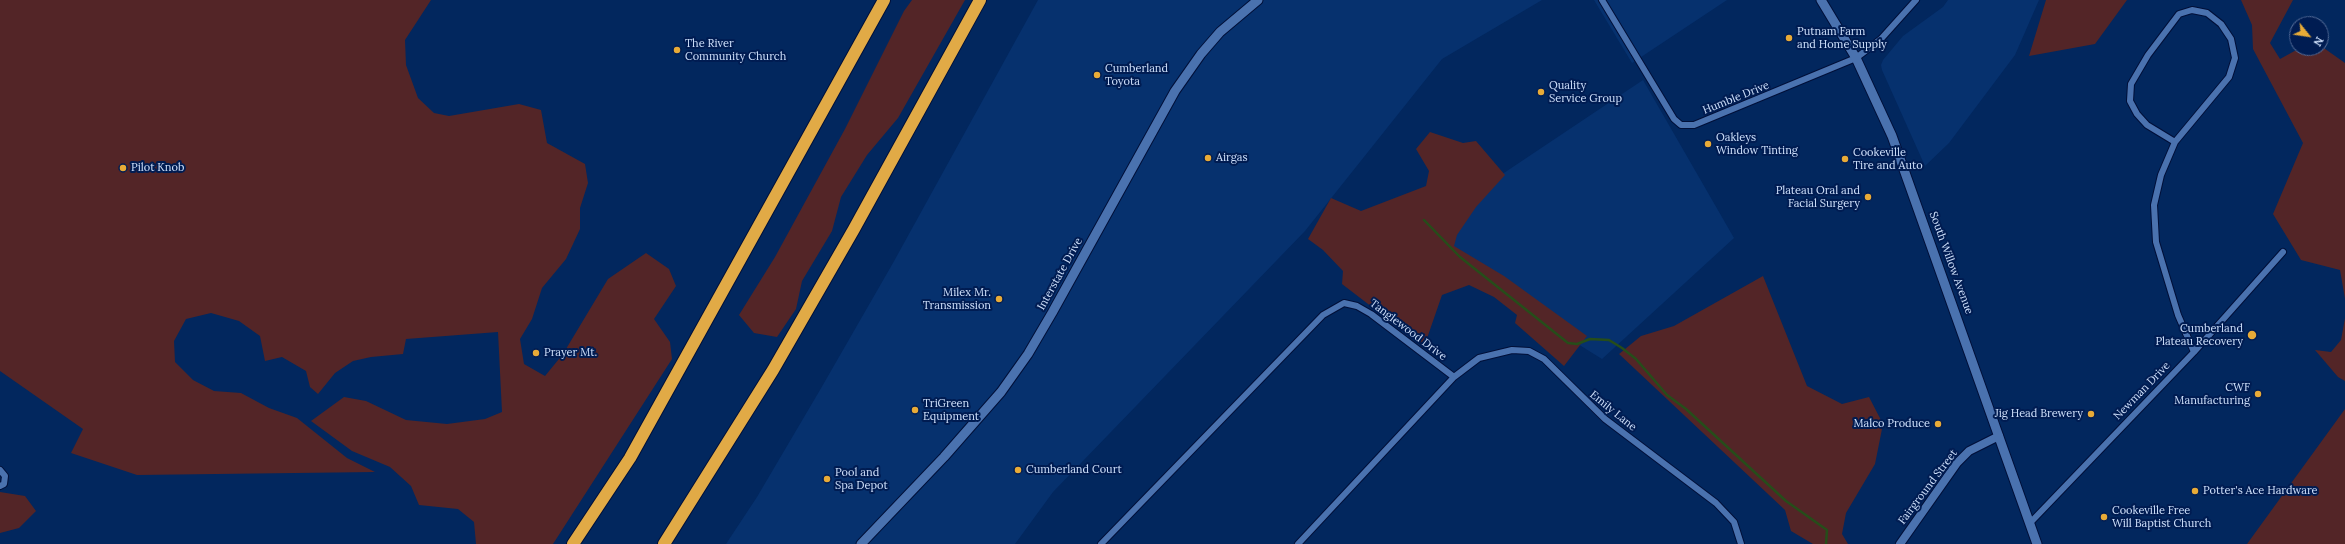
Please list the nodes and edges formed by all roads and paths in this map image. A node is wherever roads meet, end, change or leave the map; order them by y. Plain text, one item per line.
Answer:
1 (884, 0) edge
2 (980, 0) edge
3 (1258, 0) edge
4 (1602, 0) edge
5 (1821, 0) edge
6 (1916, 0) edge
7 (1856, 58) junction
8 (2175, 142) junction
9 (2283, 252) dead end
10 (2194, 352) junction
11 (1454, 377) junction
12 (1999, 436) junction
13 (0, 470) edge
14 (0, 486) edge
15 (2030, 523) junction
16 (573, 544) edge
17 (664, 544) edge
18 (861, 544) edge
19 (1101, 544) edge
20 (1298, 544) edge
21 (1742, 544) edge
22 (1900, 544) edge
23 (2037, 544) edge

1 - 16 highway
2 - 17 highway
3 - 18 main road, Interstate Drive
4 - 7 street, Humble Drive
5 - 7 main road, South Willow Avenue
6 - 7 street, Humble Drive
7 - 12 main road, South Willow Avenue
8 - 8 street
8 - 10 street
9 - 10 street, Newman Drive
10 - 15 street, Newman Drive
11 - 19 street, Tanglewood Drive
11 - 20 street
11 - 21 street, Emily Lane
12 - 15 main road, South Willow Avenue
12 - 22 street, Fairground Street
13 - 14 street
15 - 23 main road, South Willow Avenue

